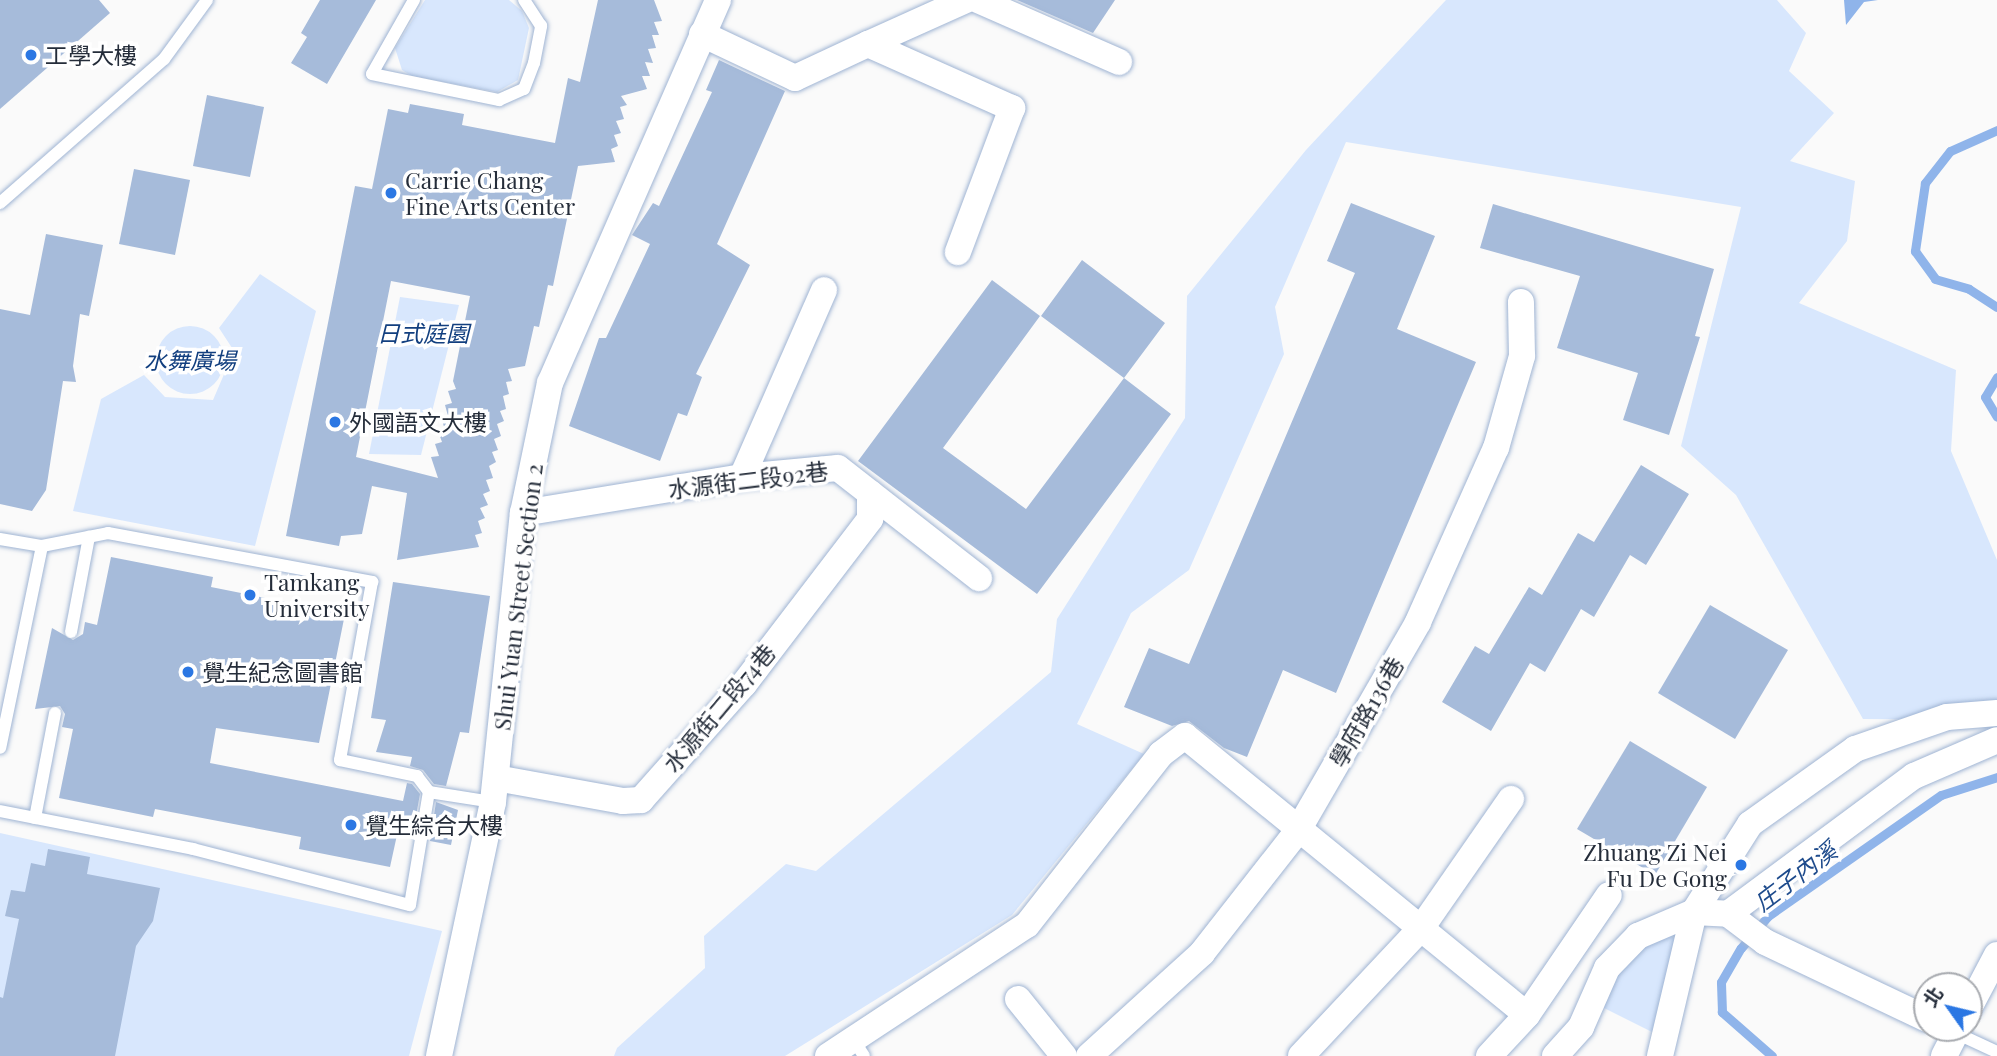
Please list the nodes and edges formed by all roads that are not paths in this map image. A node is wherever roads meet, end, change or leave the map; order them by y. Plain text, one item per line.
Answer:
1 (206, 0) edge
2 (414, 0) edge
3 (524, 0) edge
4 (718, 0) edge
5 (966, 0) edge
6 (978, 0) edge
7 (702, 34) junction
8 (868, 44) junction
9 (1119, 62) dead end
10 (0, 203) edge
11 (958, 252) dead end
12 (824, 290) dead end
13 (1521, 302) dead end
14 (742, 477) junction
15 (870, 493) junction
16 (523, 513) junction
17 (89, 537) junction
18 (0, 539) edge
19 (42, 546) junction
20 (979, 578) dead end
21 (71, 632) dead end
22 (55, 713) dead end
23 (1997, 713) edge
24 (1997, 740) edge
25 (0, 748) edge
26 (495, 790) junction
27 (429, 792) junction
28 (1511, 799) dead end
29 (0, 811) edge
30 (35, 818) junction
31 (1297, 832) junction
32 (1609, 895) dead end
33 (1694, 912) junction
34 (1728, 914) junction
35 (1423, 927) junction
36 (1997, 956) edge
37 (1983, 982) edge
38 (1018, 999) dead end
39 (1913, 1012) edge
40 (1527, 1016) junction
41 (1968, 1042) edge
42 (859, 1048) edge
43 (1997, 1052) edge
44 (439, 1056) edge
45 (828, 1056) edge
46 (1064, 1056) edge
47 (1089, 1056) edge
48 (1301, 1056) edge
49 (1489, 1056) edge
50 (1555, 1056) edge
51 (1660, 1056) edge

1 - 10 lane
2 - 3 lane
4 - 7 street, Shui Yuan Street Section 2
5 - 8 street
6 - 9 street
7 - 8 street
7 - 16 street, Shui Yuan Street Section 2
8 - 11 street
12 - 14 street
13 - 31 street, 學府路136巷
14 - 15 street, 水源街二段92巷
14 - 16 street, 水源街二段92巷
15 - 20 street, 水源街二段92巷
15 - 26 street, 水源街二段74巷
16 - 26 street, Shui Yuan Street Section 2
17 - 19 lane
17 - 21 lane
17 - 27 lane
18 - 19 lane
19 - 25 lane
22 - 30 lane
23 - 33 street
24 - 34 street
26 - 27 lane
26 - 44 street, Shui Yuan Street Section 2
27 - 30 lane
28 - 35 street
29 - 30 lane
31 - 35 street
31 - 42 street
31 - 47 street, 學府路136巷
32 - 40 street
33 - 34 street
33 - 50 street
33 - 51 street
34 - 39 street
35 - 40 street
35 - 48 street
36 - 37 street
38 - 46 street
40 - 49 street
41 - 43 lane
42 - 45 street

